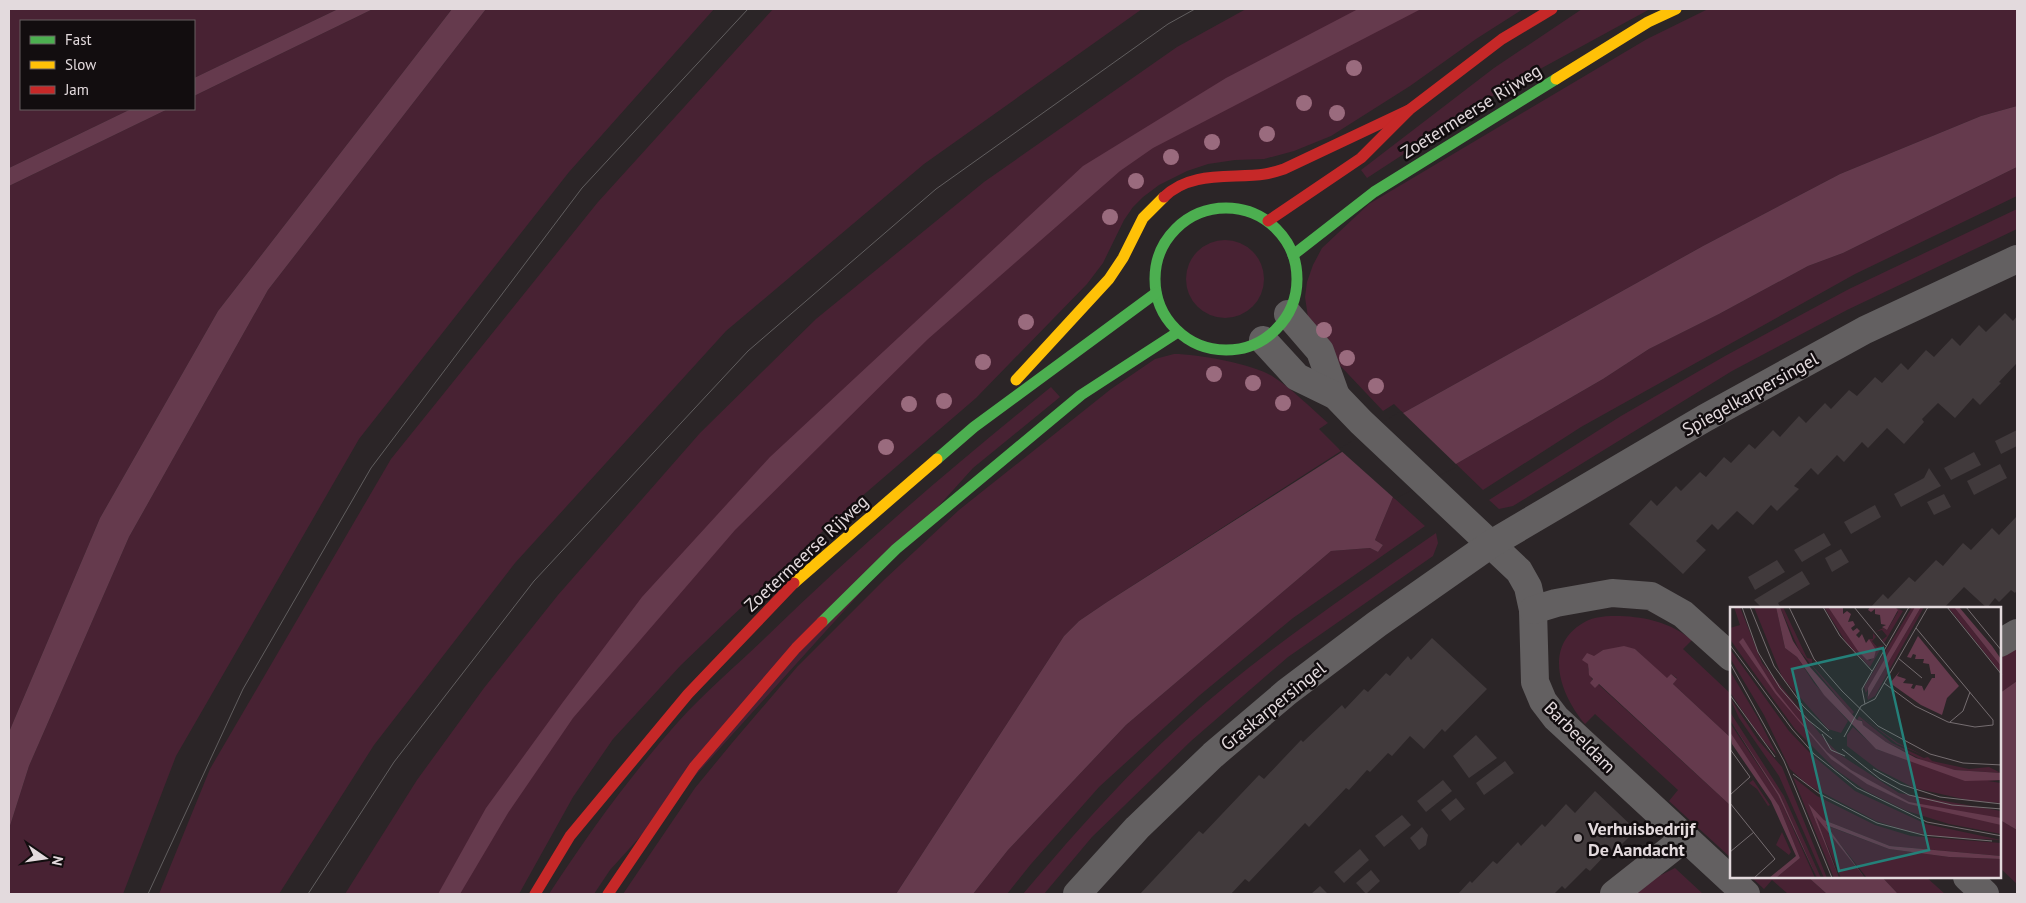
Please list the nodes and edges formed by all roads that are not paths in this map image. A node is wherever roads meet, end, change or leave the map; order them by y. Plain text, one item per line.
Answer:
1 (1552, 9) edge
2 (1676, 9) edge
3 (1409, 110) junction
4 (1268, 221) junction
5 (1293, 255) junction
6 (2017, 259) edge
7 (1156, 293) junction
8 (1288, 314) junction
9 (1178, 332) junction
10 (1262, 340) junction
11 (1336, 396) junction
12 (974, 427) junction
13 (1491, 544) junction
14 (1533, 610) junction
15 (2017, 633) edge
16 (2001, 642) edge
17 (1730, 656) edge
18 (1685, 838) junction
19 (1968, 878) edge
20 (535, 894) edge
21 (608, 894) edge
22 (1077, 894) edge
23 (1614, 894) edge
24 (1746, 894) edge
25 (1985, 894) edge

1 - 3 main road, Zoetermeerse Rijweg
2 - 5 main road, Zoetermeerse Rijweg
3 - 4 main road, Zoetermeerse Rijweg
3 - 12 main road
4 - 5 main road
4 - 7 main road
5 - 8 main road
6 - 13 street, Spiegelkarpersingel
7 - 9 main road
7 - 12 main road, Zoetermeerse Rijweg
8 - 10 main road
8 - 11 street, Barbeeldam
9 - 10 main road
9 - 21 main road
10 - 11 street, Barbeeldam
11 - 13 street, Barbeeldam
12 - 20 main road, Zoetermeerse Rijweg
13 - 14 street, Barbeeldam
13 - 22 street, Graskarpersingel
14 - 17 street
14 - 18 street, Barbeeldam
15 - 16 street
18 - 23 street
18 - 24 street, Barbeeldam
19 - 25 street

